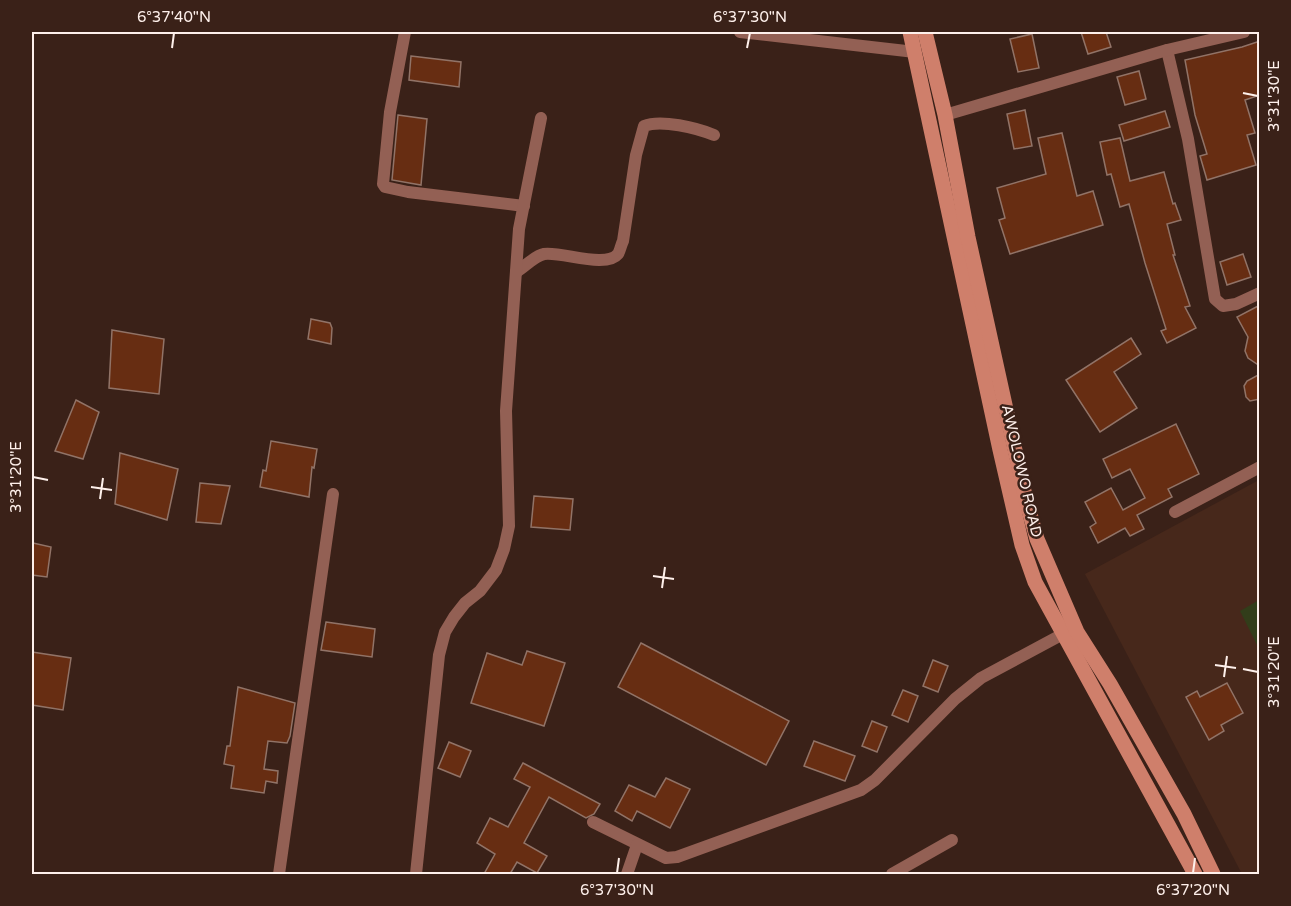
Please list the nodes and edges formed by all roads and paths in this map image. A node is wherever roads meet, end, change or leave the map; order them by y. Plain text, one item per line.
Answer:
1 (405, 32) edge
2 (740, 32) edge
3 (910, 32) edge
4 (925, 32) edge
5 (1244, 32) edge
6 (1167, 50) junction
7 (915, 52) junction
8 (945, 115) junction
9 (541, 118) dead end
10 (714, 135) dead end
11 (524, 206) junction
12 (516, 272) junction
13 (1260, 293) edge
14 (1260, 467) edge
15 (333, 494) dead end
16 (1175, 512) dead end
17 (1063, 634) junction
18 (593, 822) dead end
19 (952, 840) dead end
20 (637, 845) junction
21 (279, 874) edge
22 (416, 874) edge
23 (627, 874) edge
24 (892, 874) edge
25 (1195, 874) edge
26 (1213, 874) edge

1 - 11 street
2 - 7 street
3 - 7 main road, AWOLOWO ROAD
4 - 8 main road, AWOLOWO ROAD
5 - 6 street
6 - 8 street
6 - 13 street
7 - 17 main road, AWOLOWO ROAD
8 - 26 main road, AWOLOWO ROAD
9 - 11 street
10 - 12 street
11 - 12 street
12 - 22 street
14 - 16 street
15 - 21 street
17 - 20 street
17 - 25 main road, AWOLOWO ROAD
18 - 20 street
19 - 24 street
20 - 23 street

